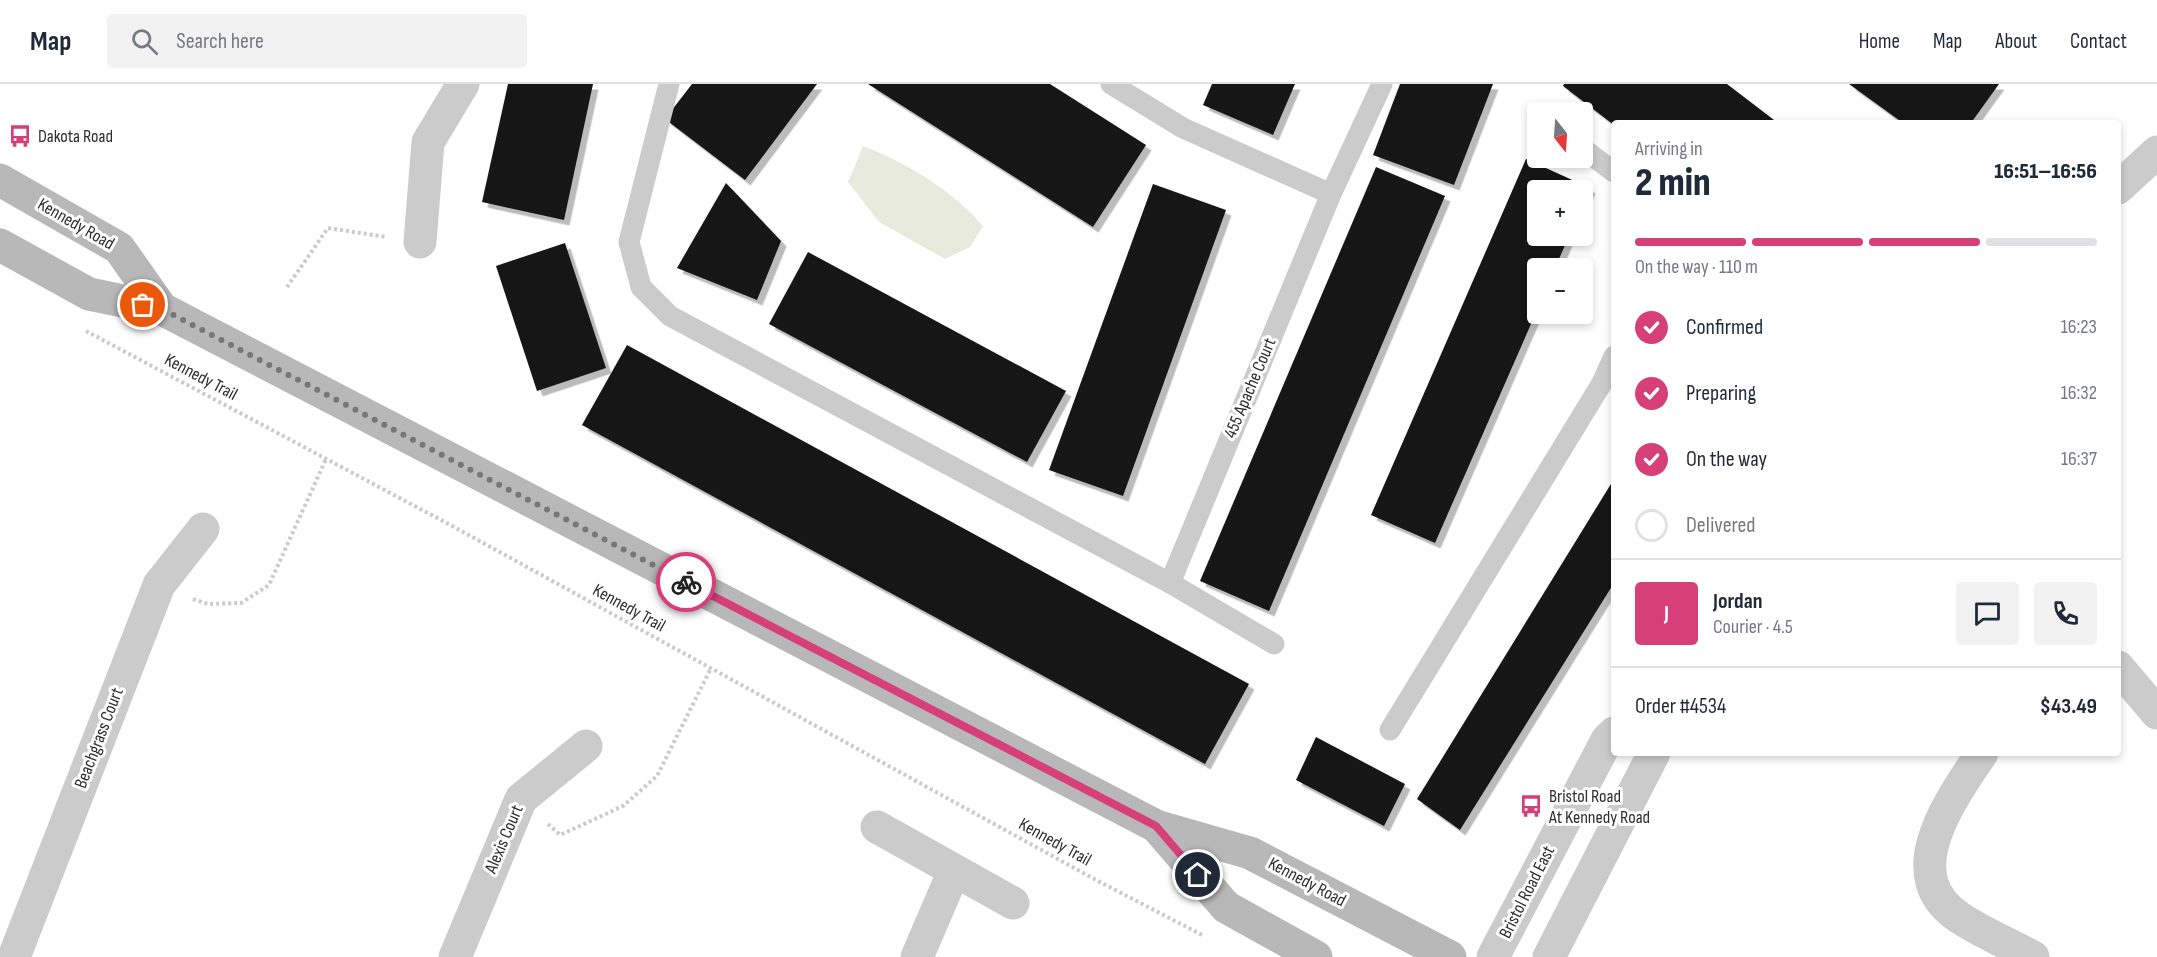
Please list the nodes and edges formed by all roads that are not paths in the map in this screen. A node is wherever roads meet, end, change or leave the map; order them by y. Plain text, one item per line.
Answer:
1 (463, 84) edge
2 (669, 84) edge
3 (1111, 84) edge
4 (1382, 84) edge
5 (2157, 152) edge
6 (1593, 156) edge
7 (1611, 170) edge
8 (0, 180) edge
9 (2121, 185) edge
10 (1331, 194) junction
11 (420, 242) road end
12 (0, 245) edge
13 (162, 309) junction
14 (1611, 363) edge
15 (203, 529) dead end
16 (1170, 583) junction
17 (1274, 644) dead end
18 (2121, 671) edge
19 (2157, 713) edge
20 (1390, 729) dead end
21 (1611, 736) edge
22 (586, 746) dead end
23 (1652, 756) edge
24 (1980, 756) edge
25 (1156, 826) junction
26 (877, 827) dead end
27 (954, 871) junction
28 (1013, 903) dead end
29 (14, 957) edge
30 (455, 957) edge
31 (916, 957) edge
32 (1316, 957) edge
33 (1450, 957) edge
34 (1493, 957) edge
35 (1549, 957) edge
36 (2033, 957) edge

1 - 11 street
2 - 16 lane
3 - 10 lane
4 - 10 lane, 455 Apache Court
5 - 9 street
6 - 7 lane
8 - 13 main road, Kennedy Road
10 - 16 lane, 455 Apache Court
12 - 13 main road, Kennedy Road
13 - 25 main road, Kennedy Road
14 - 20 lane
15 - 29 street, Beachgrass Court
16 - 17 lane
18 - 19 street
21 - 34 street, Bristol Road East
22 - 30 street, Alexis Court
23 - 35 street
24 - 36 street
25 - 32 main road, Kennedy Road
25 - 33 main road, Kennedy Road
26 - 27 street
27 - 28 street
27 - 31 street

